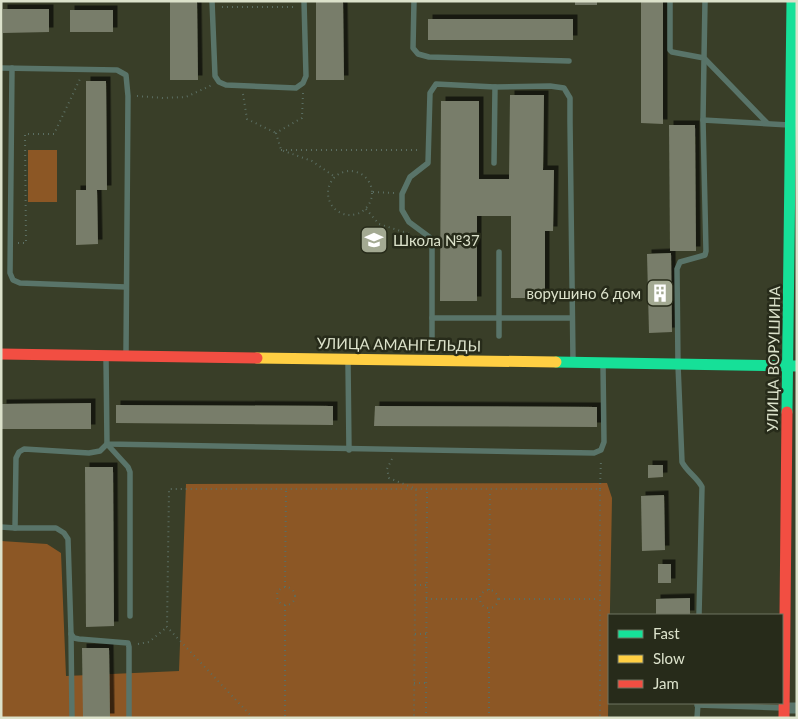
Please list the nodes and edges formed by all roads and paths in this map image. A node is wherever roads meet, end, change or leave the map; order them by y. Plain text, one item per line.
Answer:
1 (414, 1) edge
2 (670, 1) edge
3 (705, 1) edge
4 (792, 1) edge
5 (212, 4) edge
6 (304, 4) edge
7 (704, 58) junction
8 (569, 61) dead end
9 (1, 68) edge
10 (12, 68) junction
11 (84, 70) junction
12 (218, 82) junction
13 (303, 83) junction
14 (243, 86) junction
15 (495, 87) junction
16 (128, 96) junction
17 (703, 120) junction
18 (767, 123) junction
19 (791, 125) junction
20 (276, 133) junction
21 (281, 150) junction
22 (429, 150) junction
23 (494, 163) dead end
24 (335, 177) junction
25 (373, 192) junction
26 (402, 194) junction
27 (366, 209) junction
28 (432, 239) junction
29 (10, 243) junction
30 (499, 252) dead end
31 (126, 287) junction
32 (432, 318) junction
33 (572, 318) junction
34 (500, 319) junction
35 (432, 336) dead end
36 (499, 336) dead end
37 (1, 354) edge
38 (106, 356) junction
39 (126, 356) junction
40 (348, 359) junction
41 (573, 362) junction
42 (603, 363) junction
43 (678, 364) junction
44 (792, 366) edge
45 (107, 444) junction
46 (349, 450) junction
47 (398, 450) junction
48 (601, 450) junction
49 (286, 489) junction
50 (416, 489) junction
51 (427, 489) junction
52 (490, 489) junction
53 (600, 489) junction
54 (1, 527) edge
55 (15, 528) junction
56 (415, 584) junction
57 (426, 584) junction
58 (285, 587) junction
59 (489, 590) junction
60 (426, 599) junction
61 (499, 599) junction
62 (600, 599) junction
63 (480, 600) junction
64 (285, 606) junction
65 (489, 608) junction
66 (699, 614) edge
67 (130, 616) dead end
68 (167, 627) junction
69 (71, 634) junction
70 (415, 634) junction
71 (426, 634) junction
72 (128, 643) junction
73 (414, 683) junction
74 (426, 683) junction
75 (698, 704) edge
76 (797, 708) edge
77 (784, 713) edge
78 (72, 718) edge
79 (129, 718) edge
80 (253, 718) edge
81 (286, 718) edge
82 (414, 718) edge
83 (426, 718) edge
84 (489, 718) edge
85 (600, 718) edge
86 (697, 718) edge

1 - 8 lane
2 - 7 lane
3 - 7 lane
4 - 19 street, УЛИЦА ВОРУШИНА
5 - 6 path
5 - 12 lane
6 - 13 lane
7 - 17 lane
7 - 18 lane
9 - 10 lane
10 - 11 lane
10 - 29 lane
11 - 16 lane
11 - 29 path
12 - 14 lane
12 - 16 path
13 - 14 lane
13 - 20 path
14 - 20 path
15 - 22 lane
15 - 23 lane
15 - 33 lane
16 - 31 lane
17 - 18 lane
17 - 43 lane
18 - 19 lane
19 - 44 street, УЛИЦА ВОРУШИНА
20 - 21 path
21 - 22 path
21 - 24 path
22 - 26 lane
24 - 25 path
24 - 27 path
25 - 26 path
25 - 27 path
26 - 28 lane
27 - 28 path
28 - 32 lane
29 - 31 lane
30 - 34 lane
31 - 39 lane
32 - 34 lane
32 - 35 lane
33 - 34 lane
33 - 41 lane
34 - 36 lane
37 - 38 street, УЛИЦА АМАНГЕЛЬДЫ
38 - 39 street, УЛИЦА АМАНГЕЛЬДЫ
38 - 45 lane
39 - 40 street, УЛИЦА АМАНГЕЛЬДЫ
40 - 41 street, УЛИЦА АМАНГЕЛЬДЫ
40 - 46 lane
41 - 42 street, УЛИЦА АМАНГЕЛЬДЫ
42 - 43 street, УЛИЦА АМАНГЕЛЬДЫ
42 - 48 lane
43 - 44 street, УЛИЦА АМАНГЕЛЬДЫ
43 - 66 lane
44 - 77 street, УЛИЦА ВОРУШИНА
45 - 46 lane
45 - 55 lane
45 - 67 lane
46 - 47 lane
47 - 48 lane
47 - 50 path
48 - 53 path
49 - 50 path
49 - 58 path
49 - 68 path
50 - 51 path
50 - 56 path
51 - 52 path
51 - 57 path
52 - 53 path
52 - 59 path
53 - 62 path
54 - 55 lane
55 - 69 lane
56 - 57 path
56 - 70 path
57 - 60 path
58 - 64 path
58 - 64 path
59 - 61 path
59 - 63 path
60 - 63 path
60 - 71 path
61 - 62 path
61 - 65 path
62 - 85 path
63 - 65 path
64 - 81 path
65 - 84 path
68 - 72 path
68 - 80 path
69 - 72 lane
69 - 78 lane
70 - 71 path
70 - 73 path
71 - 74 path
72 - 79 lane
73 - 74 path
73 - 82 path
74 - 83 path
75 - 77 lane
75 - 86 lane
76 - 77 street

